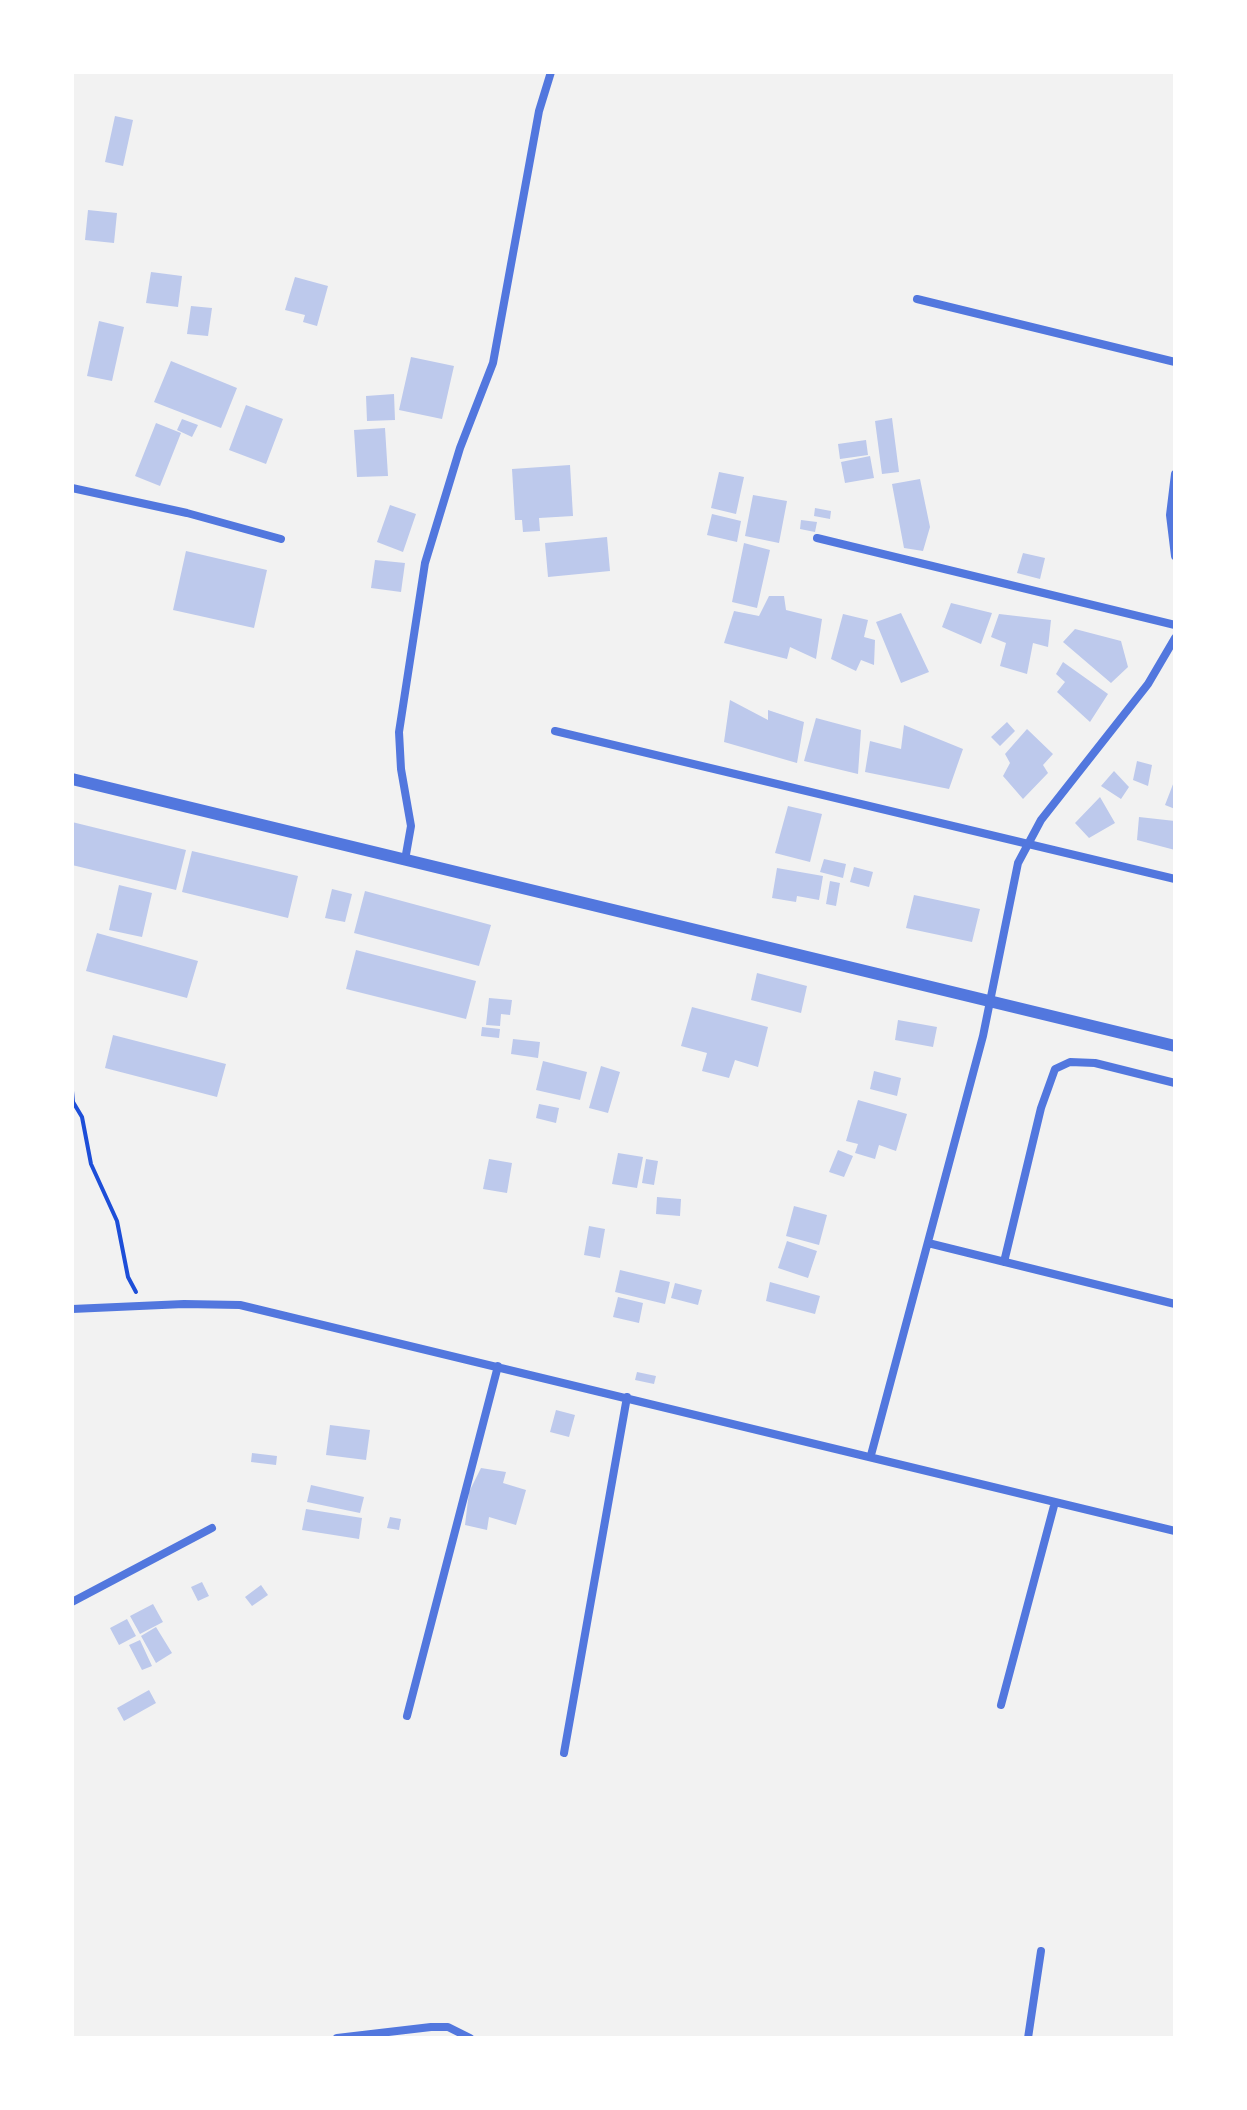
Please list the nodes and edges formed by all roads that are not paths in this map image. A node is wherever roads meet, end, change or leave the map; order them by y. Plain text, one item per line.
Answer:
1 (551, 72) edge
2 (917, 299) dead end
3 (1175, 362) edge
4 (1175, 474) edge
5 (72, 488) edge
6 (817, 538) dead end
7 (281, 539) dead end
8 (1175, 556) edge
9 (1175, 625) edge
10 (1175, 638) edge
11 (555, 731) dead end
12 (72, 779) edge
13 (1029, 842) junction
14 (405, 860) junction
15 (1175, 879) edge
16 (990, 1001) junction
17 (1175, 1046) edge
18 (1175, 1083) edge
19 (928, 1243) junction
20 (1004, 1262) junction
21 (1175, 1304) edge
22 (72, 1309) edge
23 (498, 1366) junction
24 (627, 1397) junction
25 (871, 1455) junction
26 (1055, 1502) junction
27 (212, 1528) dead end
28 (1175, 1531) edge
29 (72, 1602) edge
30 (1001, 1705) dead end
31 (407, 1716) dead end
32 (564, 1753) dead end
33 (1041, 1951) dead end
34 (337, 2038) edge
35 (470, 2038) edge
36 (1028, 2038) edge

1 - 14 street
2 - 3 street
4 - 8 street
5 - 7 street
6 - 9 street
10 - 13 street
11 - 13 street
12 - 14 street
13 - 15 street
13 - 16 street
14 - 16 street
16 - 17 street
16 - 19 street
18 - 20 street
19 - 20 street
19 - 25 street
20 - 21 street
22 - 23 street
23 - 24 street
23 - 31 street
24 - 25 street
24 - 32 street
25 - 26 street
26 - 28 street
26 - 30 street
27 - 29 street
33 - 36 street
34 - 35 street

